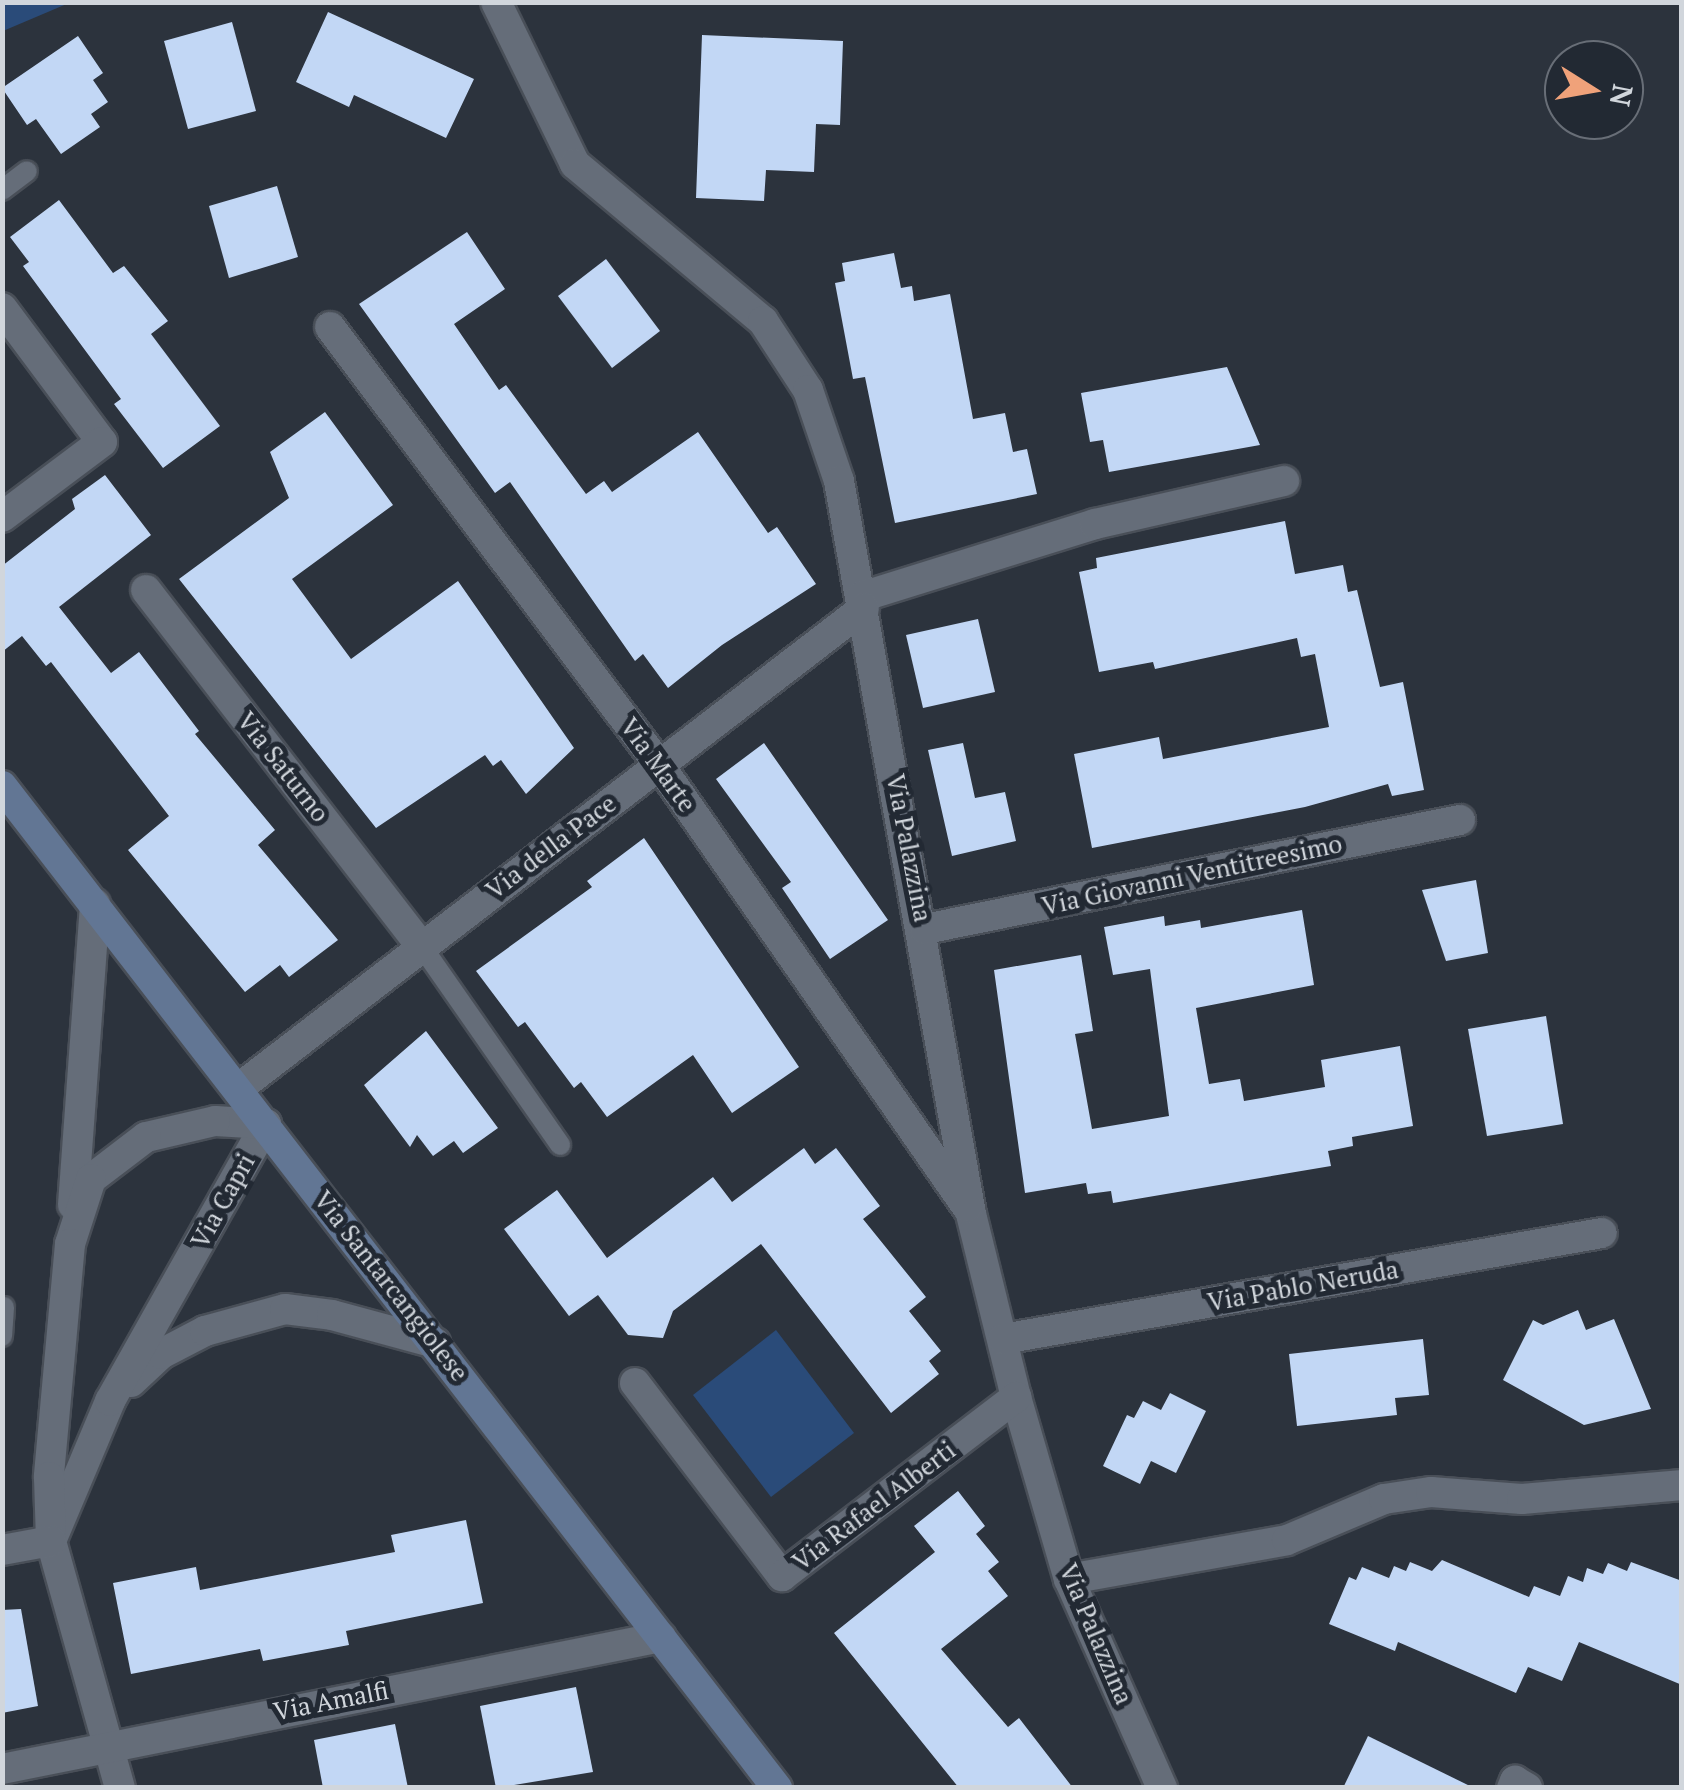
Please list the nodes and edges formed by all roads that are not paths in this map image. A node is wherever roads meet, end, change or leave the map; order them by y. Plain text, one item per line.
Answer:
1 (496, 2) edge
2 (28, 171) dead end
3 (2, 190) edge
4 (2, 308) edge
5 (330, 327) dead end
6 (1284, 481) dead end
7 (2, 518) edge
8 (146, 590) dead end
9 (862, 602) junction
10 (660, 766) junction
11 (2, 786) edge
12 (1460, 820) dead end
13 (95, 904) junction
14 (924, 930) junction
15 (420, 944) junction
16 (239, 1088) junction
17 (266, 1124) junction
18 (560, 1145) dead end
19 (971, 1214) junction
20 (1602, 1234) dead end
21 (70, 1244) junction
22 (4, 1306) edge
23 (2, 1336) edge
24 (1003, 1339) junction
25 (435, 1343) junction
26 (635, 1383) dead end
27 (1016, 1398) junction
28 (110, 1401) junction
29 (1682, 1484) edge
30 (2, 1550) edge
31 (56, 1554) junction
32 (1070, 1578) junction
33 (660, 1637) junction
34 (107, 1746) junction
35 (2, 1769) edge
36 (120, 1788) edge
37 (777, 1788) edge
38 (1162, 1788) edge
39 (1512, 1788) edge
40 (1526, 1788) edge

1 - 9 street, Via Palazzina
2 - 3 lane
4 - 7 street
5 - 10 street, Via Marte
6 - 9 street
8 - 15 street, Via Saturno
9 - 10 street, Via della Pace
9 - 14 street, Via Palazzina
10 - 15 street, Via della Pace
10 - 19 street, Via Marte
11 - 13 main road, Via Santarcangiolese
12 - 14 street, Via Giovanni Ventitreesimo
13 - 16 main road, Via Santarcangiolese
13 - 21 street, Via Capri
14 - 19 street, Via Palazzina
15 - 16 street, Via della Pace
15 - 18 lane
16 - 17 main road, Via Santarcangiolese
17 - 21 street, Via Capri
17 - 25 main road, Via Santarcangiolese
17 - 28 street, Via Capri
19 - 24 street, Via Palazzina
20 - 24 street, Via Pablo Neruda
21 - 31 street, Via Capri
22 - 23 lane
24 - 27 street, Via Palazzina
25 - 28 street, Via Capri
25 - 33 main road, Via Santarcangiolese
26 - 27 street, Via Rafael Alberti
27 - 32 street, Via Palazzina
28 - 31 street, Via Capri
29 - 32 street
30 - 31 street
31 - 34 street, Via Capri
32 - 38 street, Via Palazzina
33 - 34 street, Via Amalfi
33 - 37 main road, Via Santarcangiolese
34 - 35 street, Via Amalfi
34 - 36 street, Via Capri
39 - 40 street

